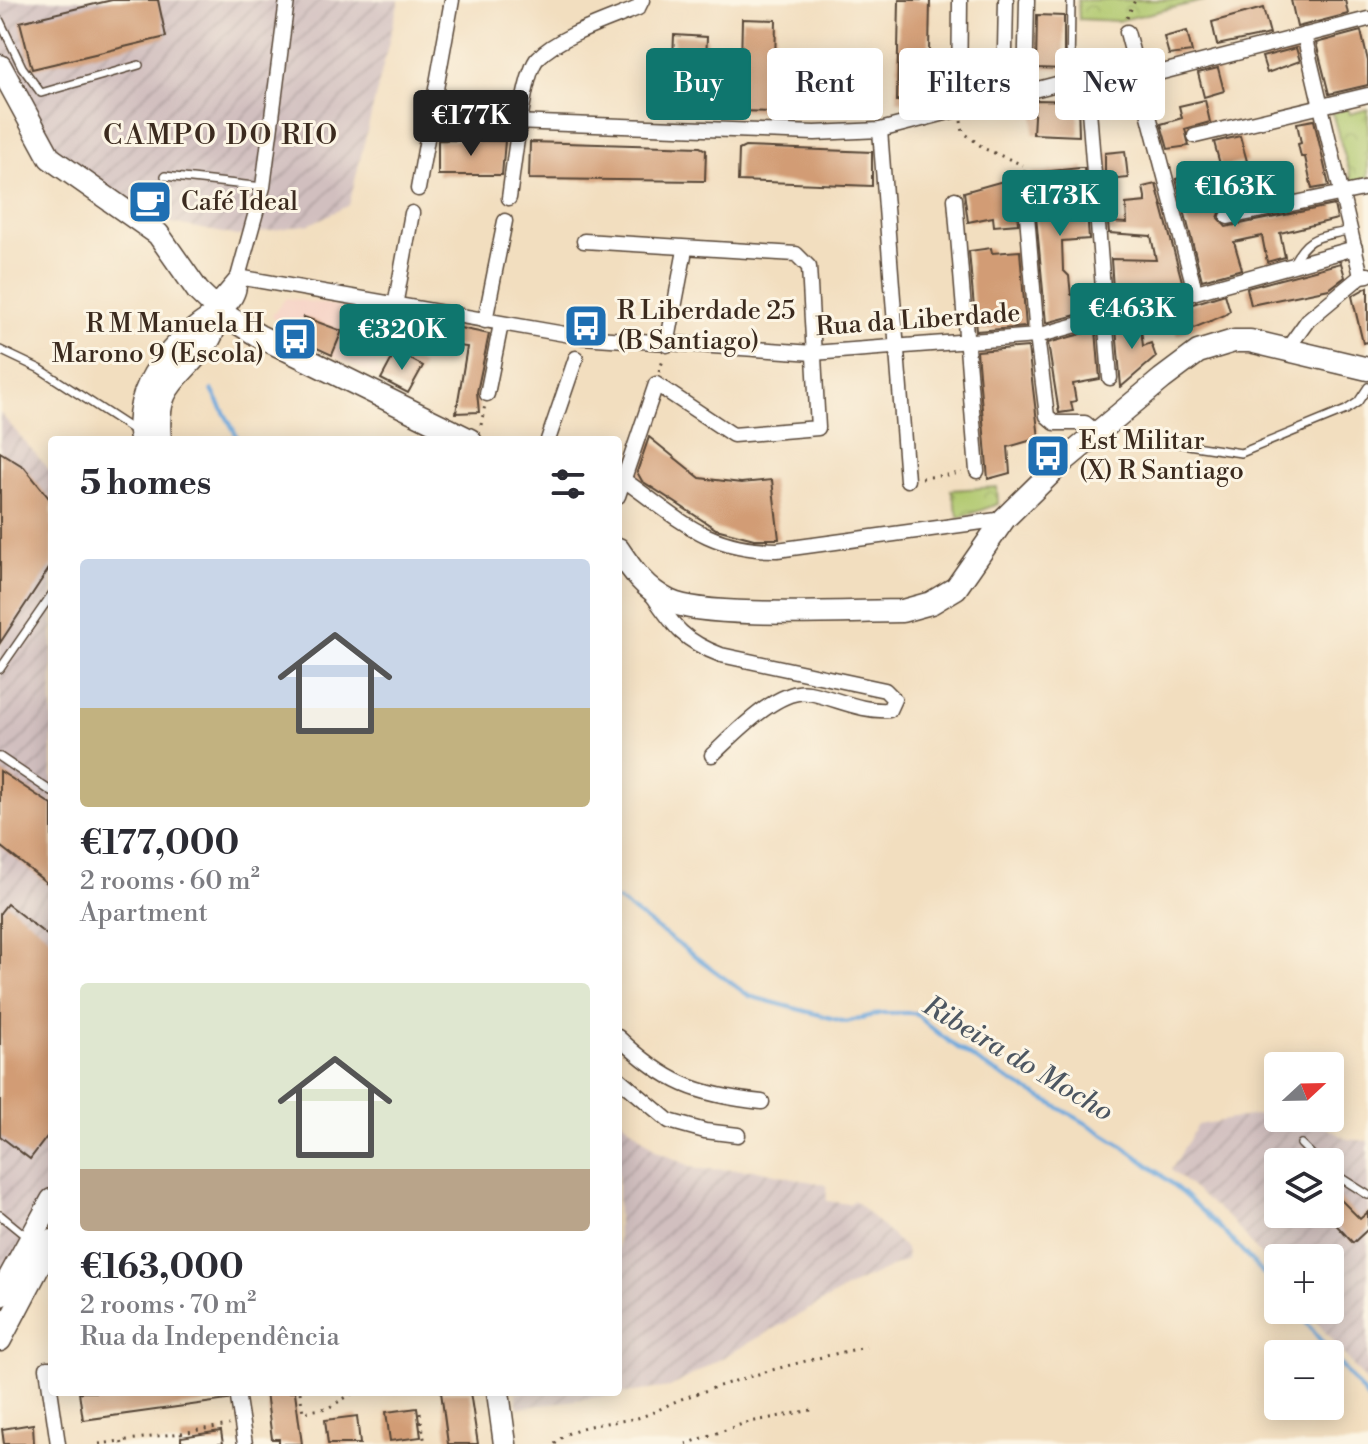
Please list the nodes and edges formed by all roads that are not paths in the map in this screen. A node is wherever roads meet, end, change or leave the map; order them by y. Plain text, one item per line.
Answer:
1 (287, 0) edge
2 (452, 0) edge
3 (657, 0) edge
4 (960, 0) edge
5 (1006, 0) edge
6 (1027, 0) edge
7 (1071, 0) edge
8 (640, 4) edge
9 (1368, 19) edge
10 (0, 21) edge
11 (1127, 32) road end
12 (1304, 35) junction
13 (960, 48) edge
14 (1005, 48) edge
15 (1026, 48) edge
16 (1070, 48) edge
17 (1131, 48) edge
18 (139, 65) dead end
19 (0, 66) edge
20 (1165, 71) edge
21 (1368, 95) edge
22 (1321, 107) junction
23 (431, 119) junction
24 (918, 120) edge
25 (1089, 120) edge
26 (1150, 120) edge
27 (521, 123) junction
28 (880, 130) junction
29 (1195, 136) dead end
30 (1026, 172) road end
31 (165, 176) dead end
32 (263, 187) junction
33 (1368, 188) edge
34 (418, 189) dead end
35 (1342, 194) junction
36 (509, 198) dead end
37 (955, 199) dead end
38 (412, 213) dead end
39 (1228, 217) dead end
40 (505, 221) dead end
41 (1351, 230) junction
42 (584, 241) dead end
43 (1355, 248) junction
44 (685, 250) junction
45 (1293, 263) junction
46 (1365, 275) edge
47 (238, 277) junction
48 (1195, 291) junction
49 (395, 306) junction
50 (220, 312) junction
51 (1105, 320) junction
52 (485, 321) junction
53 (501, 324) junction
54 (1037, 336) junction
55 (966, 341) junction
56 (667, 345) junction
57 (895, 347) junction
58 (1288, 348) junction
59 (0, 350) edge
60 (813, 353) junction
61 (576, 358) dead end
62 (1368, 369) edge
63 (1110, 378) dead end
64 (1368, 387) edge
65 (487, 394) road end
66 (476, 432) edge
67 (1097, 433) junction
68 (144, 436) edge
69 (148, 436) edge
70 (549, 436) edge
71 (1168, 442) dead end
72 (977, 471) road end
73 (624, 480) junction
74 (907, 480) road end
75 (622, 485) edge
76 (1004, 519) junction
77 (622, 554) edge
78 (648, 589) junction
79 (48, 600) edge
80 (0, 669) edge
81 (712, 755) dead end
82 (0, 757) edge
83 (48, 789) edge
84 (622, 1040) edge
85 (622, 1081) edge
86 (762, 1102) dead end
87 (738, 1135) dead end
88 (1301, 1144) dead end
89 (1305, 1148) edge
90 (1344, 1180) edge
91 (1368, 1195) edge
92 (48, 1207) edge
93 (0, 1215) edge
94 (29, 1238) junction
95 (48, 1249) edge
96 (0, 1295) edge
97 (0, 1340) edge
98 (51, 1396) edge
99 (238, 1396) edge
100 (499, 1396) edge
101 (58, 1444) edge
102 (245, 1444) edge
103 (505, 1444) edge

1 - 32 street
2 - 23 street
3 - 8 street
4 - 13 street
5 - 14 street
6 - 15 street
7 - 16 lane
8 - 27 street
9 - 12 street
10 - 18 lane
11 - 17 street
12 - 20 street
12 - 22 street
19 - 50 street
21 - 22 street
22 - 29 street
22 - 35 street
23 - 27 street
23 - 34 street
24 - 28 street
25 - 51 street
26 - 48 street
27 - 28 street
27 - 36 street
28 - 57 street
30 - 54 street
31 - 32 lane
32 - 47 street
33 - 35 street
35 - 39 street
35 - 41 street
37 - 55 street
38 - 49 street
40 - 52 street
41 - 43 street
41 - 45 lane
42 - 44 street
43 - 45 street, Rua da Liberdade
43 - 46 street
44 - 56 street
44 - 60 street
45 - 48 street, Rua da Liberdade
46 - 58 street
47 - 49 street, Rua da Liberdade
47 - 50 street
48 - 51 street, Rua da Liberdade
49 - 52 street, Rua da Liberdade
50 - 66 street
50 - 69 street
51 - 54 street, Rua da Liberdade
51 - 63 street
52 - 53 street, Rua da Liberdade
53 - 56 street, Rua da Liberdade
53 - 65 street
54 - 55 street, Rua da Liberdade
54 - 67 street
55 - 57 street, Rua da Liberdade
55 - 72 street
56 - 60 street, Rua da Liberdade
57 - 60 street, Rua da Liberdade
57 - 74 street
58 - 62 street
58 - 67 street
59 - 68 lane
60 - 73 street
61 - 70 street
64 - 71 lane
67 - 76 street
73 - 75 street
73 - 76 street
76 - 78 street
77 - 78 street
78 - 81 street
79 - 80 lane
82 - 83 lane
84 - 86 street
85 - 87 street
88 - 89 lane
90 - 91 lane
92 - 94 street
93 - 94 lane
94 - 96 street
95 - 97 street
98 - 101 street
99 - 102 street
100 - 103 street

